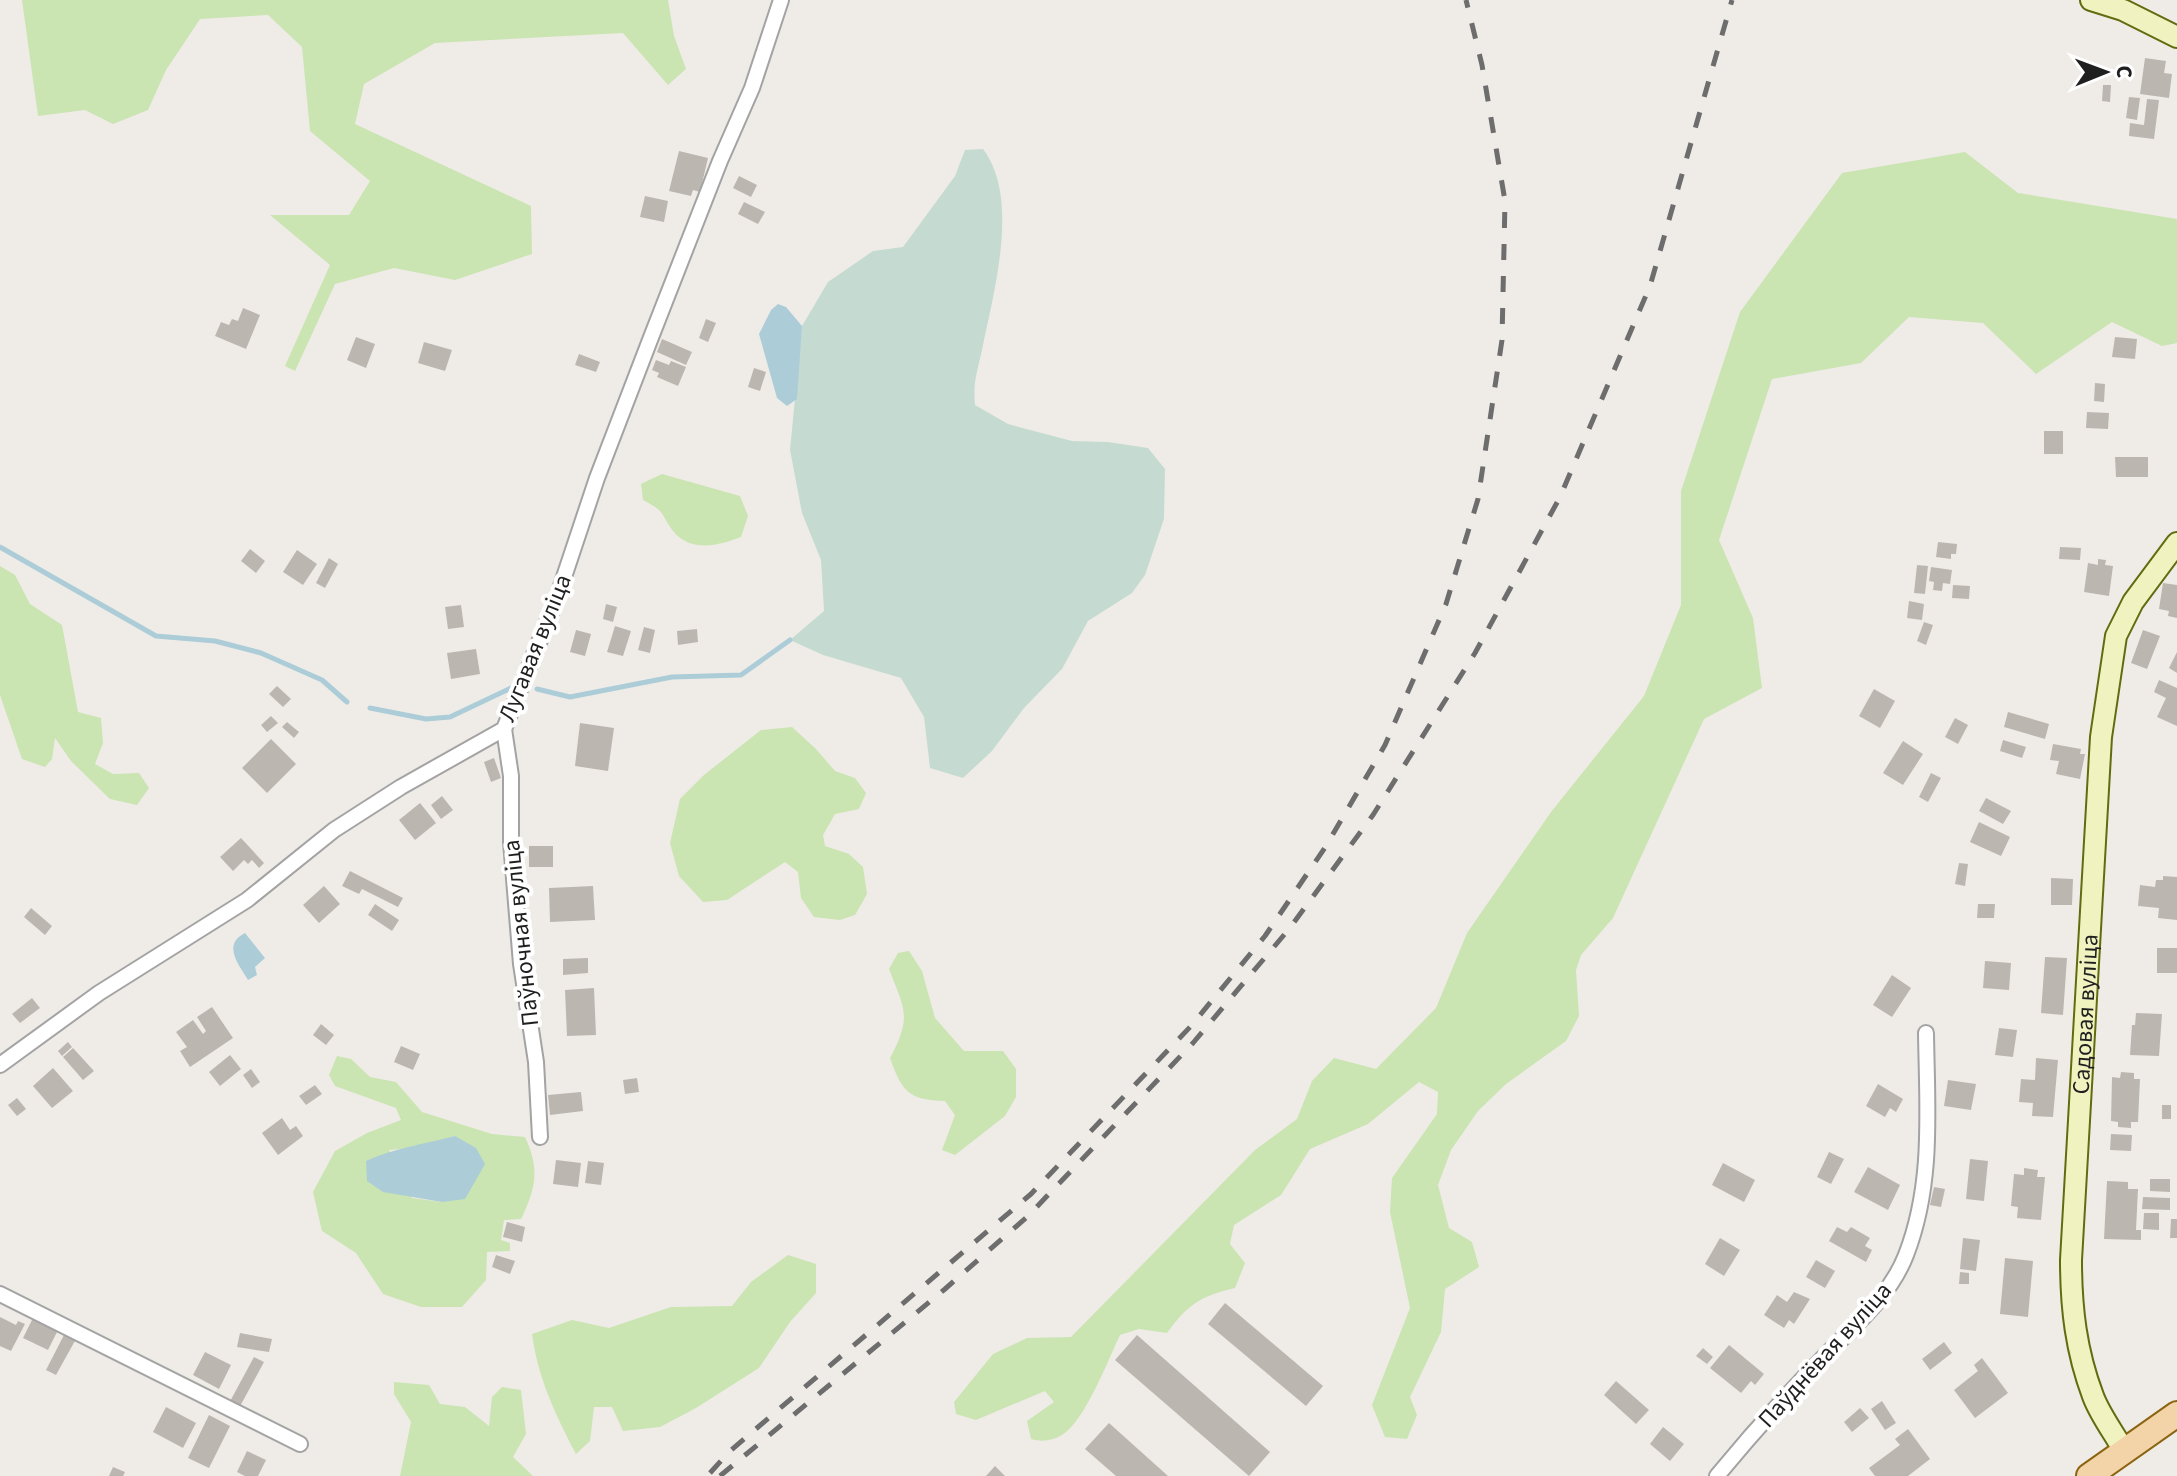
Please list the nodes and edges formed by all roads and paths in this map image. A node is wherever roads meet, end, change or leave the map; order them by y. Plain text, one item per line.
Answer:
1 (781, 0) edge
2 (2091, 0) edge
3 (2177, 37) edge
4 (2177, 543) edge
5 (504, 729) junction
6 (1926, 1033) dead end
7 (0, 1065) edge
8 (540, 1137) dead end
9 (0, 1294) edge
10 (2177, 1414) edge
11 (300, 1444) dead end
12 (2124, 1451) junction
13 (1717, 1476) edge
14 (2089, 1476) edge

1 - 5 street, Лугавая вуліца
2 - 3 street
4 - 12 street, Садовая вуліца
5 - 7 street, Лугавая вуліца
5 - 8 street, Паўночная вуліца
6 - 13 street, Паўднёвая вуліца
9 - 11 street
10 - 12 main road
12 - 14 main road

